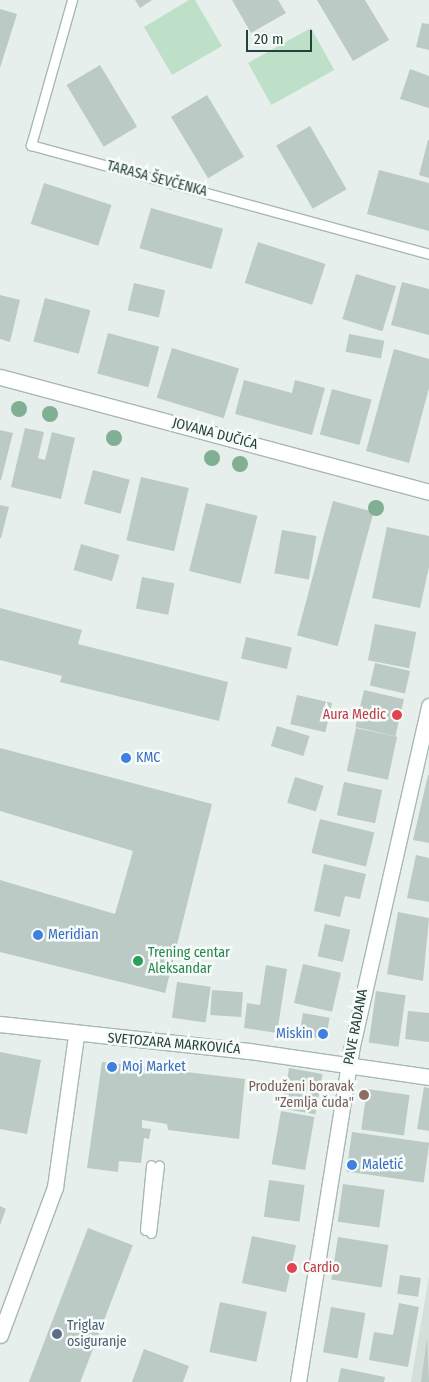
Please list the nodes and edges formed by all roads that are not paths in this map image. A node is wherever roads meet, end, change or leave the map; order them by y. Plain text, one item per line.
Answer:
1 (72, 0) edge
2 (429, 254) edge
3 (0, 377) edge
4 (429, 492) edge
5 (429, 706) edge
6 (0, 1024) edge
7 (76, 1035) junction
8 (349, 1066) junction
9 (429, 1077) edge
10 (155, 1165) dead end
11 (148, 1232) dead end
12 (0, 1335) edge
13 (298, 1382) edge

1 - 2 lane, TARASA ŠEVČENKA
3 - 4 street, JOVANA DUČIĆA
5 - 8 street, PAVE RADANA
6 - 7 street, SVETOZARA MARKOVIĆA
7 - 8 street, SVETOZARA MARKOVIĆA
7 - 12 street
8 - 9 street, SVETOZARA MARKOVIĆA
8 - 13 street, PAVE RADANA
10 - 11 lane

